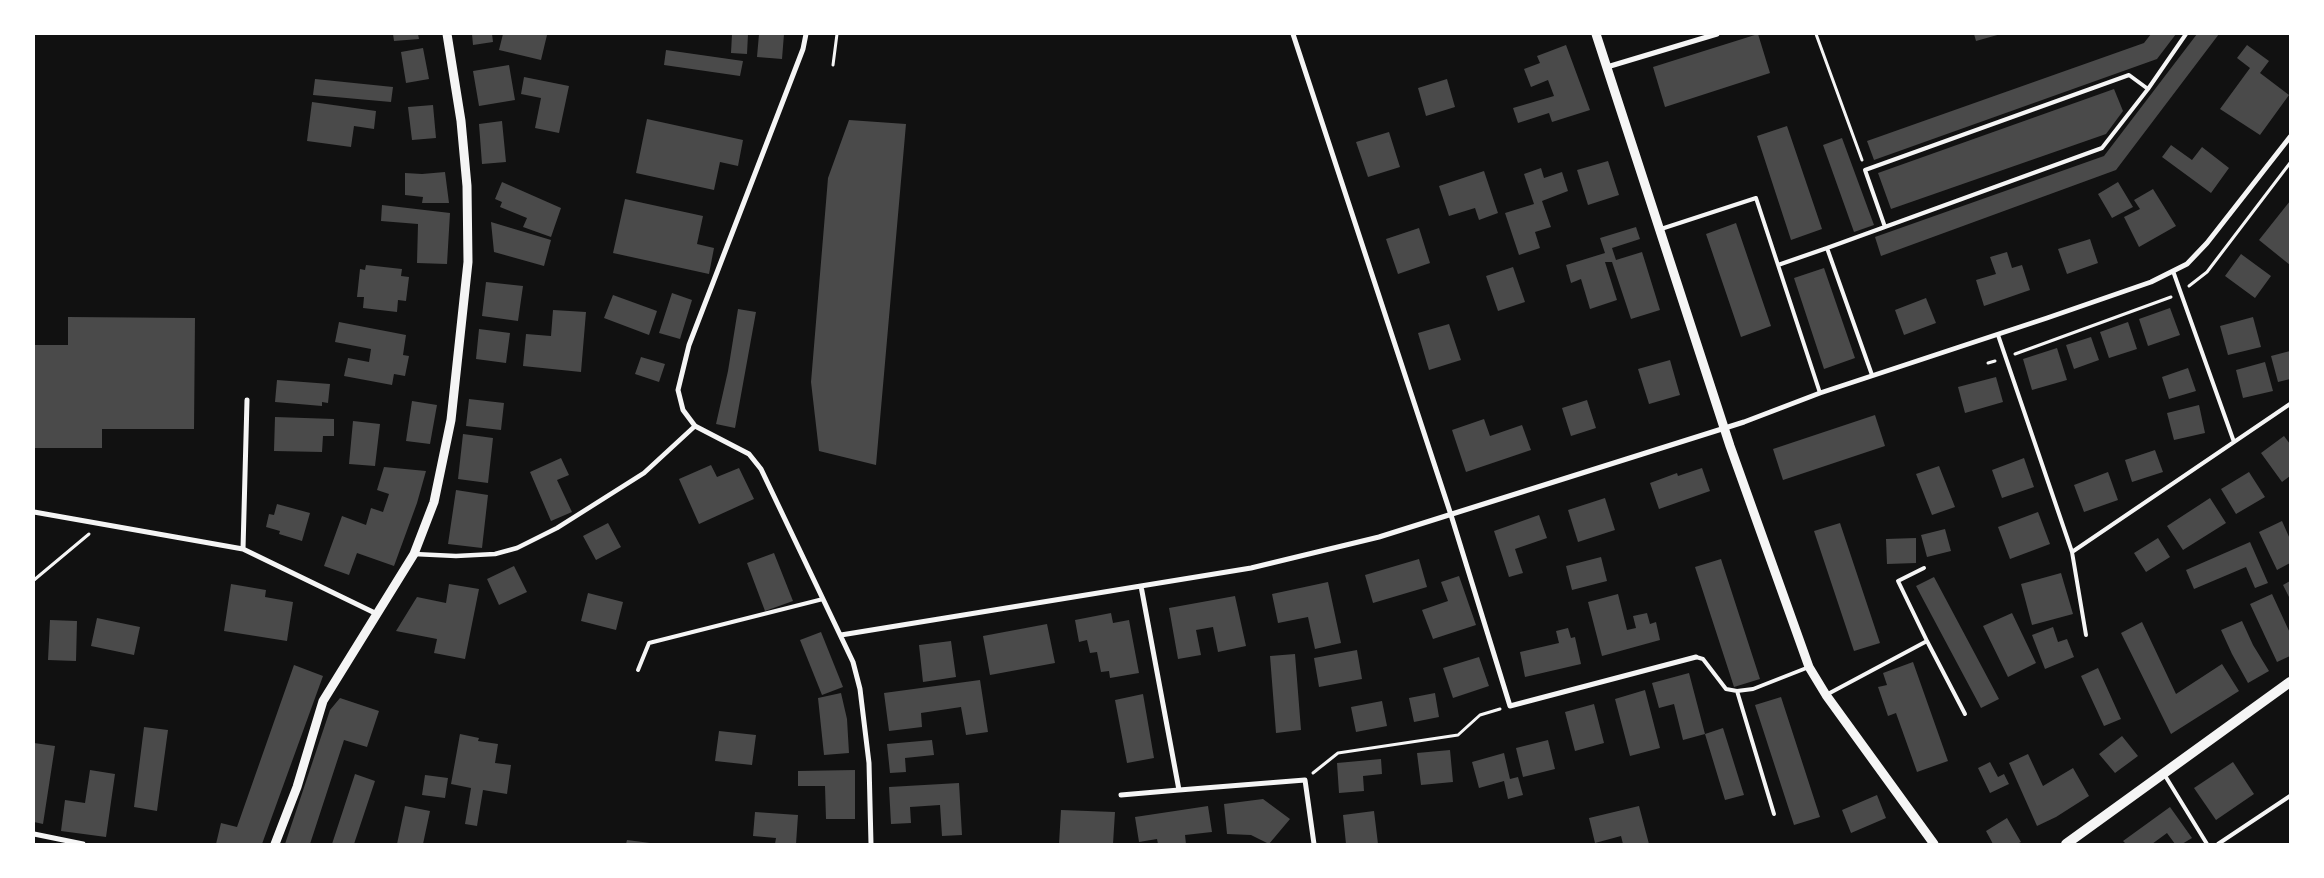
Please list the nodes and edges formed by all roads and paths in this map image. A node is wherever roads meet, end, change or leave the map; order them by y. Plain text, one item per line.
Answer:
1 (447, 34) edge
2 (806, 34) edge
3 (838, 34) edge
4 (1293, 34) edge
5 (1596, 34) edge
6 (1717, 34) edge
7 (1816, 34) edge
8 (2186, 34) edge
9 (832, 65) dead end
10 (1607, 67) junction
11 (2148, 88) junction
12 (2290, 137) edge
13 (2290, 163) edge
14 (1866, 170) junction
15 (1885, 227) junction
16 (1660, 230) junction
17 (1827, 248) junction
18 (1778, 265) junction
19 (2173, 271) junction
20 (2180, 292) junction
21 (1998, 334) junction
22 (2005, 357) junction
23 (1988, 363) dead end
24 (1872, 376) junction
25 (1820, 393) junction
26 (247, 400) dead end
27 (2290, 404) edge
28 (695, 426) junction
29 (1724, 428) junction
30 (2234, 442) junction
31 (34, 512) edge
32 (1451, 515) junction
33 (102, 524) junction
34 (243, 549) junction
35 (2072, 552) junction
36 (414, 554) junction
37 (1924, 568) dead end
38 (34, 580) edge
39 (1141, 586) junction
40 (823, 599) junction
41 (377, 614) junction
42 (841, 635) junction
43 (2086, 635) dead end
44 (1927, 641) junction
45 (1696, 657) joint
46 (1809, 667) junction
47 (638, 670) dead end
48 (2290, 682) edge
49 (1737, 691) junction
50 (1826, 695) junction
51 (1510, 706) junction
52 (1965, 714) dead end
53 (2164, 774) junction
54 (1305, 780) junction
55 (1178, 790) junction
56 (1121, 795) dead end
57 (2290, 796) edge
58 (1774, 814) dead end
59 (34, 834) edge
60 (83, 844) edge
61 (275, 844) edge
62 (871, 844) edge
63 (1314, 844) edge
64 (1934, 844) edge
65 (2066, 844) edge
66 (2207, 844) edge
67 (2218, 844) edge

1 - 36 street
2 - 28 street
3 - 9 path
4 - 32 street
5 - 10 street
6 - 10 street
7 - 14 path
8 - 11 lane
10 - 16 street
11 - 14 lane
11 - 15 lane
12 - 19 street
13 - 20 path
14 - 15 lane
15 - 17 lane
16 - 18 lane
16 - 29 street
17 - 18 lane
17 - 24 lane
18 - 25 lane
19 - 20 lane
19 - 21 street
20 - 22 path
20 - 30 lane
21 - 22 lane
21 - 24 street
22 - 23 path
22 - 35 lane
24 - 25 street
25 - 29 street
26 - 34 street
27 - 30 lane
28 - 36 street
28 - 40 street
29 - 32 street
29 - 46 street
30 - 35 lane
31 - 33 street
32 - 39 street
32 - 51 street
33 - 34 street
33 - 38 path
34 - 41 street
35 - 43 lane
36 - 41 street
37 - 44 lane
39 - 42 street
39 - 55 street
40 - 42 street
40 - 47 lane
41 - 61 street
42 - 62 street
44 - 50 lane
44 - 52 lane
45 - 49 lane
45 - 51 street
46 - 49 lane
46 - 50 street
48 - 53 main road
49 - 58 lane
50 - 64 street
51 - 54 path
53 - 65 main road
53 - 66 lane
54 - 55 street
54 - 63 street
55 - 56 street
57 - 67 lane
59 - 60 street

